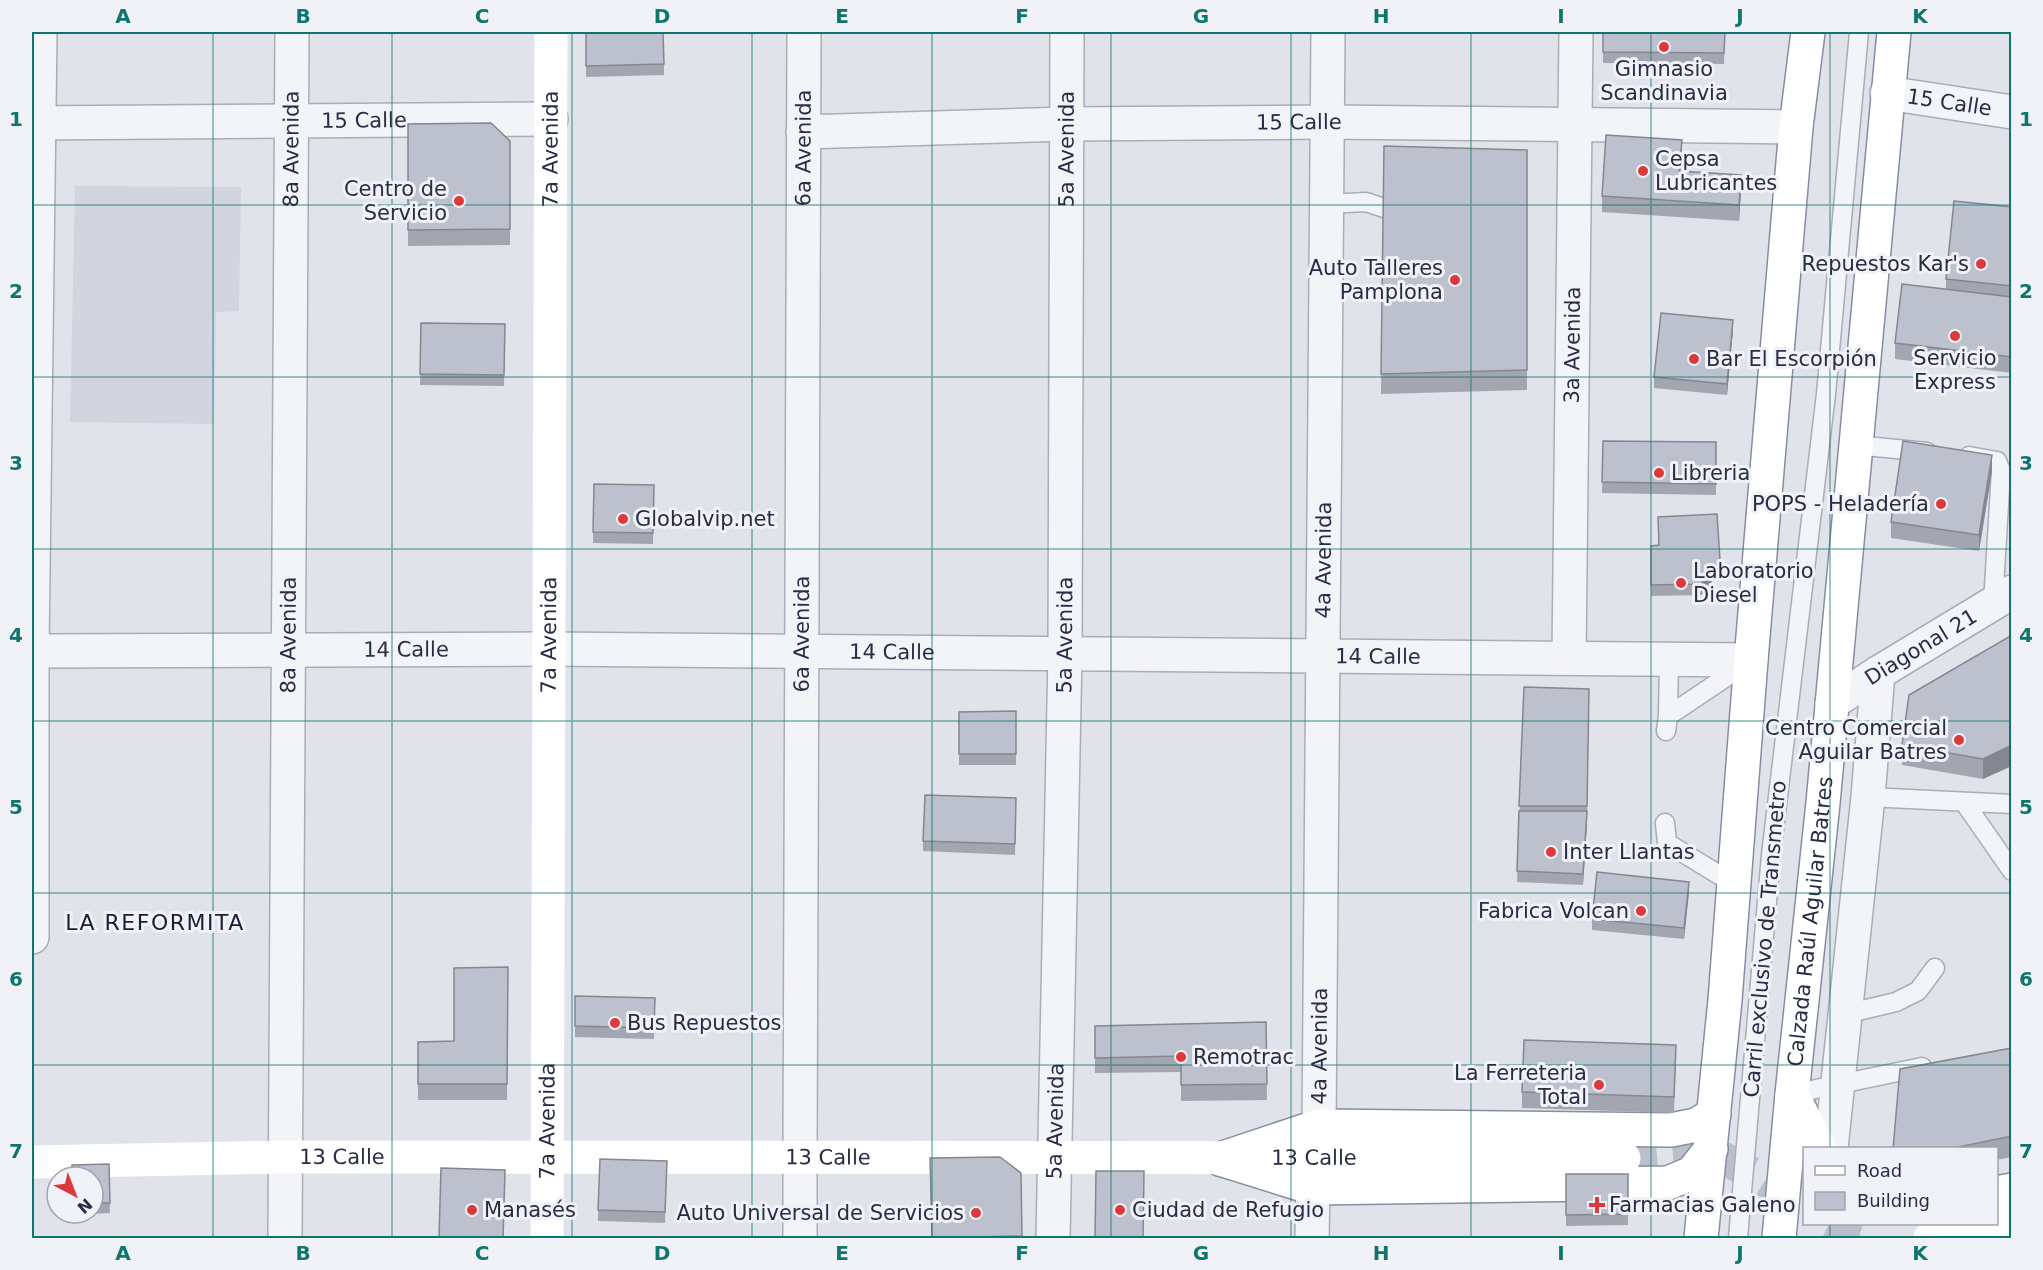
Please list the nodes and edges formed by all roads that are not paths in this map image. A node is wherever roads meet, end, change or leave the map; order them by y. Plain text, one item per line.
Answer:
1 (40, 32) edge
2 (292, 32) edge
3 (551, 32) edge
4 (804, 32) edge
5 (1067, 32) edge
6 (1328, 32) edge
7 (1576, 32) edge
8 (1808, 32) edge
9 (1859, 32) edge
10 (1894, 32) edge
11 (1887, 93) junction
12 (2012, 112) edge
13 (551, 119) junction
14 (291, 121) junction
15 (1328, 122) junction
16 (35, 123) edge
17 (1067, 124) junction
18 (1577, 125) junction
19 (1796, 128) junction
20 (803, 132) junction
21 (1327, 204) junction
22 (1417, 227) edge
23 (1855, 445) junction
24 (2002, 598) edge
25 (32, 650) edge
26 (289, 650) junction
27 (549, 650) junction
28 (803, 651) junction
29 (1065, 654) junction
30 (1322, 656) junction
31 (32, 657) edge
32 (1569, 657) junction
33 (1669, 659) junction
34 (1751, 660) junction
35 (1878, 673) junction
36 (1832, 703) junction
37 (1868, 797) junction
38 (1964, 802) junction
39 (2012, 804) edge
40 (1665, 823) dead end
41 (2012, 871) edge
42 (1734, 884) junction
43 (32, 937) edge
44 (1935, 968) dead end
45 (1845, 1014) junction
46 (1942, 1063) edge
47 (1838, 1086) junction
48 (1792, 1094) junction
49 (1714, 1114) junction
50 (1319, 1126) junction
51 (1818, 1147) edge
52 (1831, 1147) edge
53 (1711, 1149) junction
54 (286, 1157) junction
55 (547, 1158) junction
56 (800, 1158) junction
57 (1054, 1158) junction
58 (1624, 1158) tunnel mouth
59 (1220, 1159) junction
60 (32, 1162) edge
61 (1313, 1188) junction
62 (2012, 1223) edge
63 (285, 1239) edge
64 (547, 1239) edge
65 (800, 1239) edge
66 (1053, 1239) edge
67 (1312, 1239) edge
68 (1701, 1239) edge
69 (1738, 1239) edge
70 (1779, 1239) edge
71 (1930, 1239) edge

1 - 16 street
2 - 14 street, 8a Avenida
3 - 13 main road, 7a Avenida
4 - 20 street, 6a Avenida
5 - 17 street, 5a Avenida
6 - 15 street, 4a Avenida
7 - 18 street, 3a Avenida
8 - 19 main road
9 - 69 lane, Carril exclusivo de Transmetro
10 - 11 main road, Calzada Raúl Aguilar Batres
11 - 12 street, 15 Calle
11 - 23 main road, Calzada Raúl Aguilar Batres
13 - 14 street, 15 Calle
13 - 27 main road, 7a Avenida
14 - 16 street, 15 Calle
14 - 26 street, 8a Avenida
15 - 17 street, 15 Calle
15 - 18 street, 15 Calle
15 - 21 street, 4a Avenida
16 - 25 street
17 - 20 street, 15 Calle
17 - 29 street, 5a Avenida
18 - 19 street, 15 Calle
18 - 32 street, 3a Avenida
19 - 34 main road
20 - 28 street, 6a Avenida
21 - 22 lane
21 - 30 street, 4a Avenida
23 - 24 lane
23 - 36 main road, Calzada Raúl Aguilar Batres
24 - 35 street, Diagonal 21
25 - 26 street, 14 Calle
26 - 27 street, 14 Calle
26 - 54 street, 8a Avenida
27 - 28 street, 14 Calle
27 - 55 main road, 7a Avenida
28 - 29 street, 14 Calle
28 - 56 street, 6a Avenida
29 - 30 street, 14 Calle
29 - 57 street, 5a Avenida
30 - 32 street, 14 Calle
30 - 50 street, 4a Avenida
31 - 43 street
32 - 33 street, 14 Calle
33 - 34 street, 14 Calle
33 - 34 lane
34 - 42 main road
35 - 36 street, Diagonal 21
35 - 37 street
36 - 48 main road, Calzada Raúl Aguilar Batres
37 - 38 lane
37 - 45 street
38 - 39 lane
38 - 41 lane
40 - 42 lane
42 - 49 main road
44 - 45 lane
45 - 47 street
46 - 47 lane
47 - 48 lane
47 - 52 street
48 - 51 main road
48 - 70 main road, Calzada Raúl Aguilar Batres
49 - 50 main road
49 - 53 main road
50 - 59 main road
53 - 61 main road
53 - 68 main road
54 - 55 main road, 13 Calle
54 - 60 main road, 13 Calle
54 - 63 street, 8a Avenida
55 - 56 main road, 13 Calle
55 - 64 main road, 7a Avenida
56 - 57 main road, 13 Calle
56 - 65 street, 6a Avenida
57 - 59 main road, 13 Calle
57 - 66 street, 5a Avenida
58 - 59 main road, 13 Calle
59 - 61 main road
61 - 67 street
62 - 71 main road

